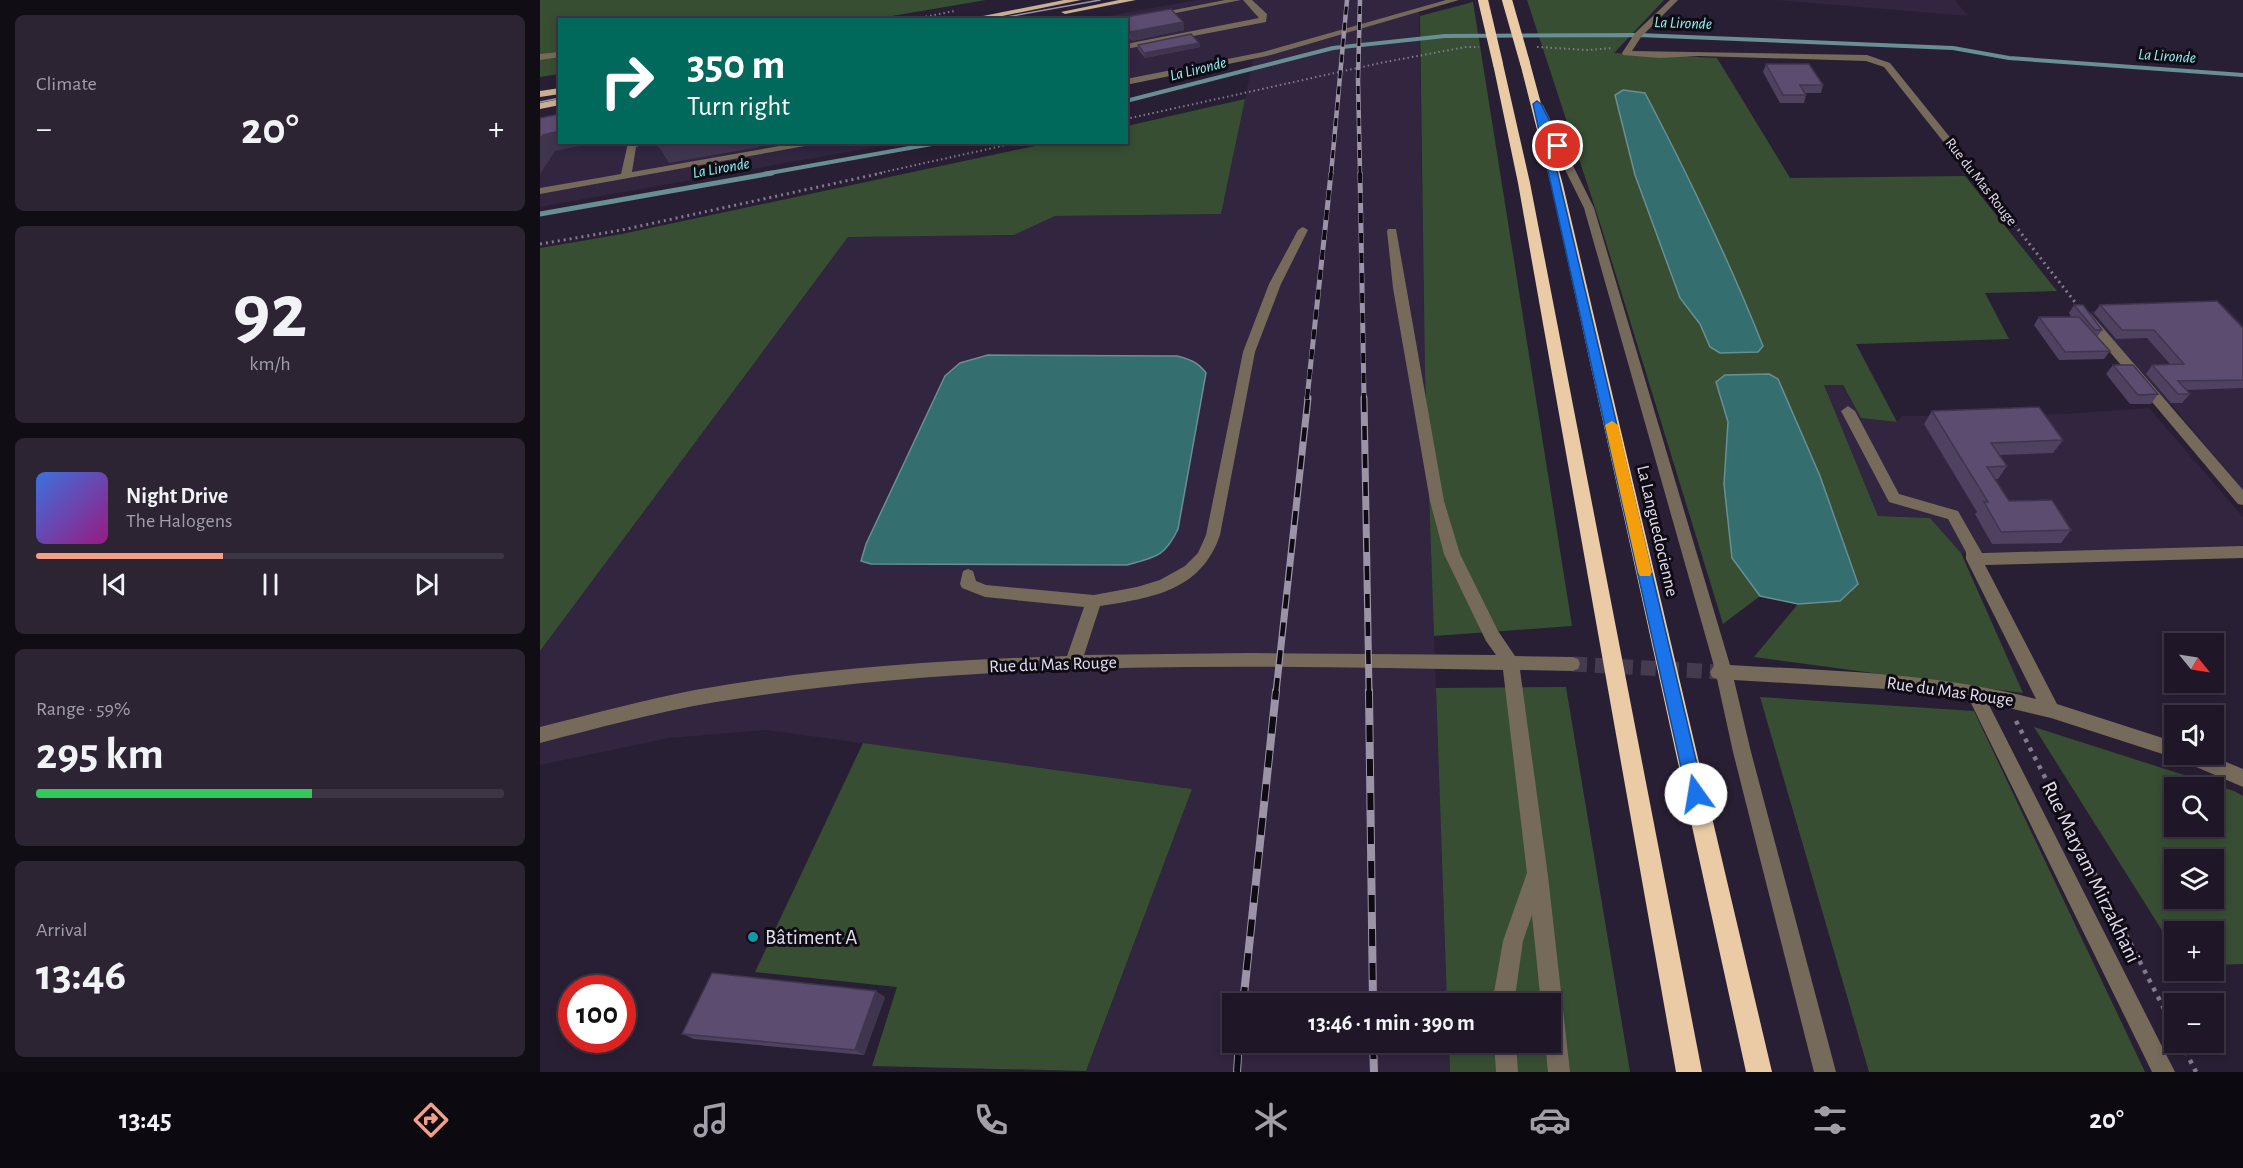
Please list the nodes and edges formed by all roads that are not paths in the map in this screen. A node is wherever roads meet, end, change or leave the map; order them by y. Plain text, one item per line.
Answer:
1 (1077, 0) edge
2 (1131, 0) edge
3 (1237, 0) edge
4 (1247, 0) edge
5 (1455, 0) edge
6 (1483, 0) edge
7 (1508, 0) edge
8 (1674, 0) edge
9 (978, 18) edge
10 (1034, 18) edge
11 (1128, 21) edge
12 (1128, 47) edge
13 (558, 54) edge
14 (540, 57) edge
15 (1128, 82) edge
16 (558, 91) edge
17 (540, 94) edge
18 (558, 102) edge
19 (1537, 104) junction
20 (540, 106) edge
21 (636, 144) edge
22 (810, 144) edge
23 (1973, 172) road end
24 (626, 176) junction
25 (540, 190) edge
26 (1303, 230) dead end
27 (1392, 231) dead end
28 (2083, 312) edge
29 (1848, 411) dead end
30 (2243, 500) edge
31 (2243, 552) edge
32 (1974, 559) junction
33 (968, 575) dead end
34 (1094, 601) junction
35 (1073, 663) junction
36 (1511, 663) junction
37 (1572, 664) tunnel mouth
38 (1721, 672) junction
39 (1975, 694) junction
40 (2051, 710) junction
41 (540, 735) edge
42 (2164, 746) edge
43 (2212, 765) edge
44 (2243, 778) edge
45 (1537, 873) junction
46 (1505, 993) edge
47 (1506, 1053) edge
48 (1507, 1072) edge
49 (1559, 1072) edge
50 (1689, 1072) edge
51 (1759, 1072) edge
52 (1825, 1072) edge
53 (2164, 1072) edge

1 - 9 main road
2 - 10 main road
3 - 11 street
4 - 12 street
5 - 15 street
6 - 50 highway, bridge
7 - 19 highway, La Languedocienne, bridge
8 - 23 street, Rue du Mas Rouge
13 - 14 street
16 - 17 main road
18 - 20 main road
19 - 38 street
19 - 51 highway, La Languedocienne
21 - 24 street
22 - 24 street
24 - 25 street
26 - 34 street
27 - 36 street
28 - 30 street
29 - 32 street
31 - 32 street
32 - 40 street
33 - 34 street
34 - 35 street
35 - 36 street, Rue du Mas Rouge
35 - 41 street, Rue du Mas Rouge
36 - 37 street, Rue du Mas Rouge
36 - 45 street
38 - 39 street, Rue du Mas Rouge
38 - 52 street
39 - 40 street, Rue du Mas Rouge
39 - 53 street, Rue Maryam Mirzakhani
40 - 42 street, Rue du Mas Rouge
43 - 44 street
45 - 46 street
45 - 49 street
47 - 48 street

